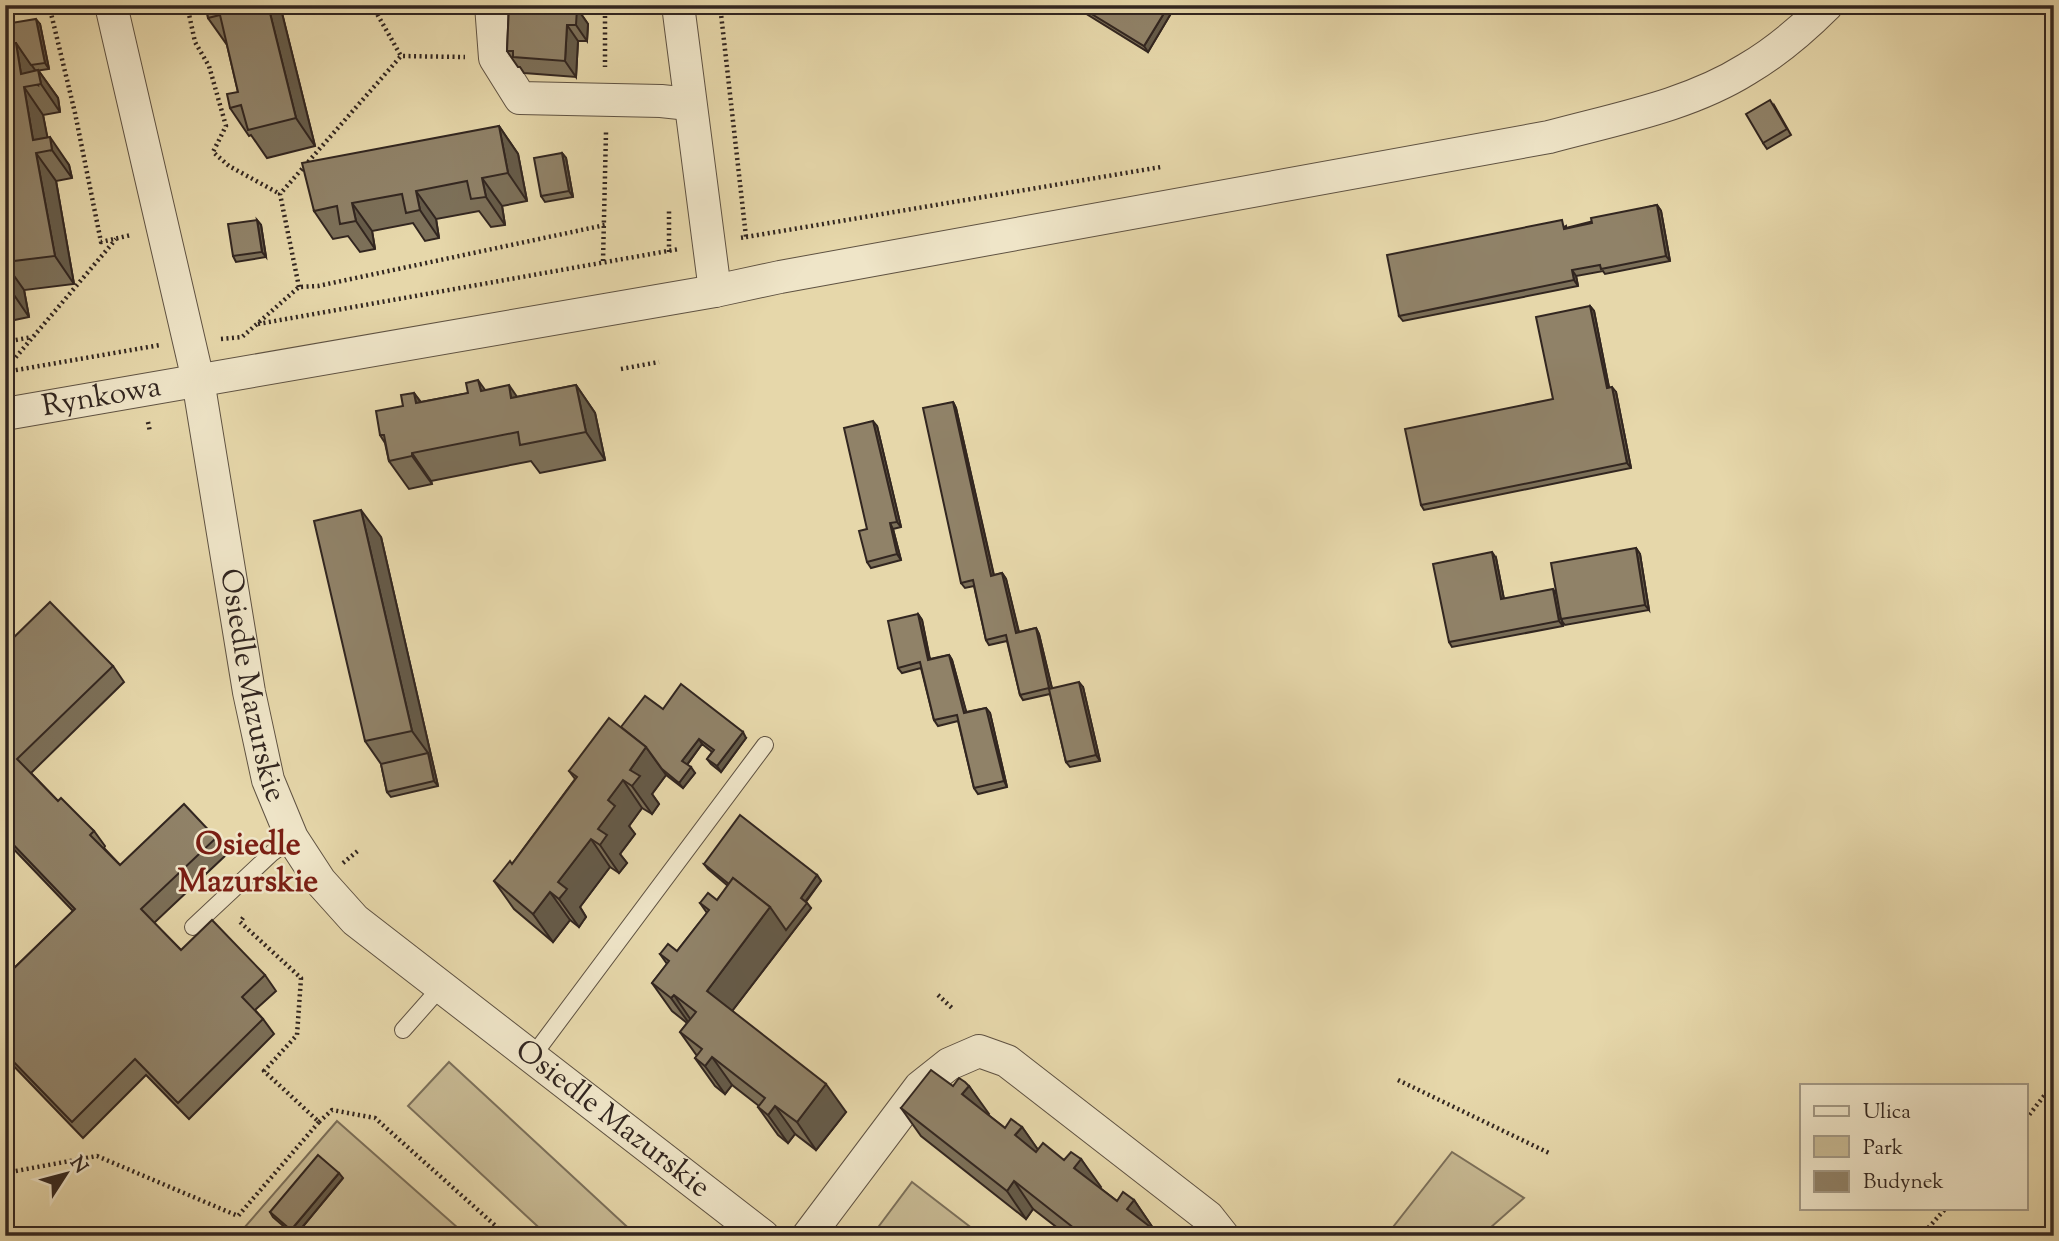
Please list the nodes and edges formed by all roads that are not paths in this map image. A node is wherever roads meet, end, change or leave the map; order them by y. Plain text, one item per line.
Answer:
1 (111, 5) edge
2 (491, 5) edge
3 (678, 5) edge
4 (1827, 5) edge
5 (690, 104) junction
6 (715, 291) junction
7 (198, 380) junction
8 (5, 414) edge
9 (765, 745) dead end
10 (292, 838) junction
11 (193, 927) dead end
12 (442, 987) junction
13 (403, 1030) dead end
14 (532, 1057) junction
15 (763, 1236) edge
16 (808, 1236) edge
17 (1223, 1236) edge

1 - 7 street, Osiedle Mazurskie
2 - 5 street
3 - 5 street
4 - 6 street, Rynkowa
5 - 6 street
6 - 7 street, Rynkowa
7 - 8 street, Rynkowa
7 - 10 street, Osiedle Mazurskie
9 - 14 lane
10 - 11 lane
10 - 12 street, Osiedle Mazurskie
12 - 13 lane
12 - 14 street, Osiedle Mazurskie
14 - 15 street, Osiedle Mazurskie
16 - 17 street

